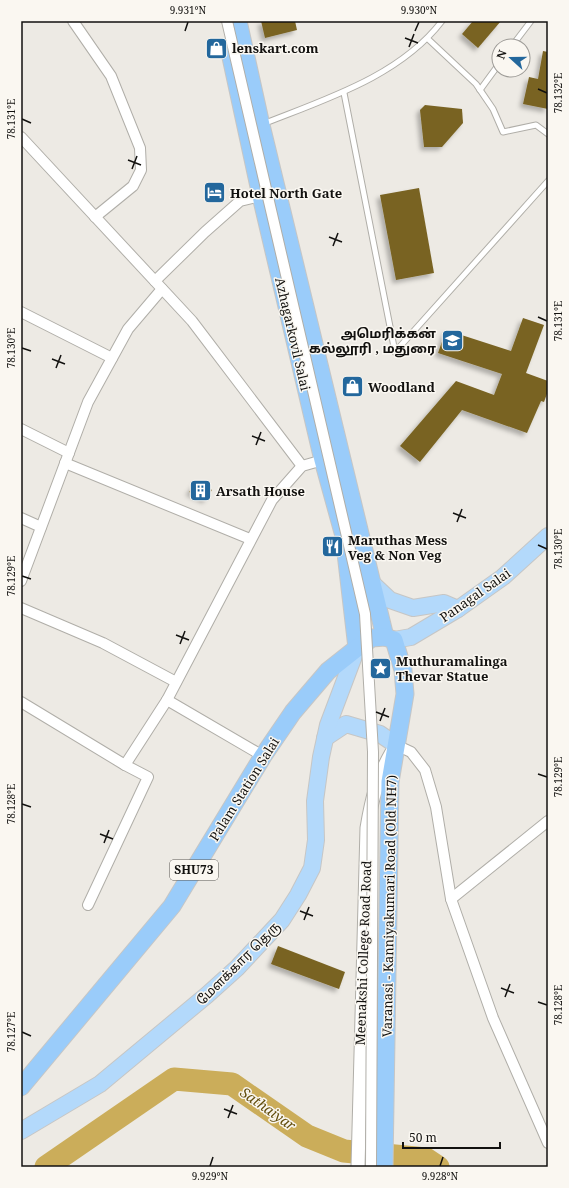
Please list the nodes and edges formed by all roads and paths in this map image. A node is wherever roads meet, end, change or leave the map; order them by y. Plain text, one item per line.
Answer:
1 (73, 21) edge
2 (224, 21) edge
3 (227, 21) edge
4 (238, 21) edge
5 (442, 21) edge
6 (531, 21) edge
7 (518, 38) edge
8 (428, 39) junction
9 (491, 75) edge
10 (480, 90) junction
11 (344, 93) junction
12 (261, 125) junction
13 (548, 134) edge
14 (21, 137) edge
15 (548, 180) edge
16 (261, 196) junction
17 (96, 217) junction
18 (158, 285) junction
19 (21, 312) edge
20 (112, 358) junction
21 (21, 429) edge
22 (69, 453) junction
23 (323, 460) junction
24 (65, 463) junction
25 (302, 466) junction
26 (21, 518) edge
27 (41, 527) junction
28 (548, 536) edge
29 (250, 539) junction
30 (21, 581) edge
31 (373, 584) junction
32 (21, 608) edge
33 (458, 609) junction
34 (390, 638) junction
35 (357, 648) junction
36 (176, 682) junction
37 (167, 700) junction
38 (21, 702) edge
39 (325, 738) junction
40 (396, 745) junction
41 (263, 756) junction
42 (125, 766) junction
43 (548, 821) edge
44 (451, 899) junction
45 (88, 905) dead end
46 (21, 1087) edge
47 (21, 1131) edge
48 (548, 1143) edge
49 (358, 1167) edge
50 (371, 1167) edge
51 (384, 1167) edge

1 - 17 street
2 - 16 highway, Azhagarkovil Salai
3 - 50 street, bridge
4 - 12 highway, Azhagarkovil Salai
5 - 8 lane
6 - 7 lane
8 - 10 lane
8 - 11 lane
9 - 10 lane
10 - 13 lane
11 - 12 lane
11 - 15 lane
12 - 31 highway, Azhagarkovil Salai
14 - 17 street
16 - 18 street
16 - 23 highway, Azhagarkovil Salai
17 - 18 street
18 - 20 street
18 - 25 street
19 - 20 street
20 - 22 street
21 - 22 street
22 - 24 street
23 - 25 street
23 - 35 highway, Azhagarkovil Salai
24 - 27 street
24 - 29 street
25 - 29 street
26 - 27 street
27 - 30 street
28 - 33 main road, Panagal Salai
29 - 36 street
31 - 33 main road
31 - 34 highway, Azhagarkovil Salai
32 - 36 street
33 - 34 main road, Panagal Salai
34 - 35 highway, SHU73
34 - 40 highway, Varanasi - Kanniyakumari Road (Old NH7)
35 - 39 main road, மேளக்கார தெரு
35 - 41 highway, Palam Station Salai / SHU73
36 - 37 street
37 - 41 street
37 - 42 street
38 - 42 street
39 - 40 main road
39 - 47 main road, மேளக்கார தெரு
40 - 44 street
40 - 49 street, Meenakshi College Road Road
40 - 51 highway, Varanasi - Kanniyakumari Road (Old NH7)
41 - 46 highway, Palam Station Salai / SHU73
42 - 45 street
43 - 44 street
44 - 48 street

